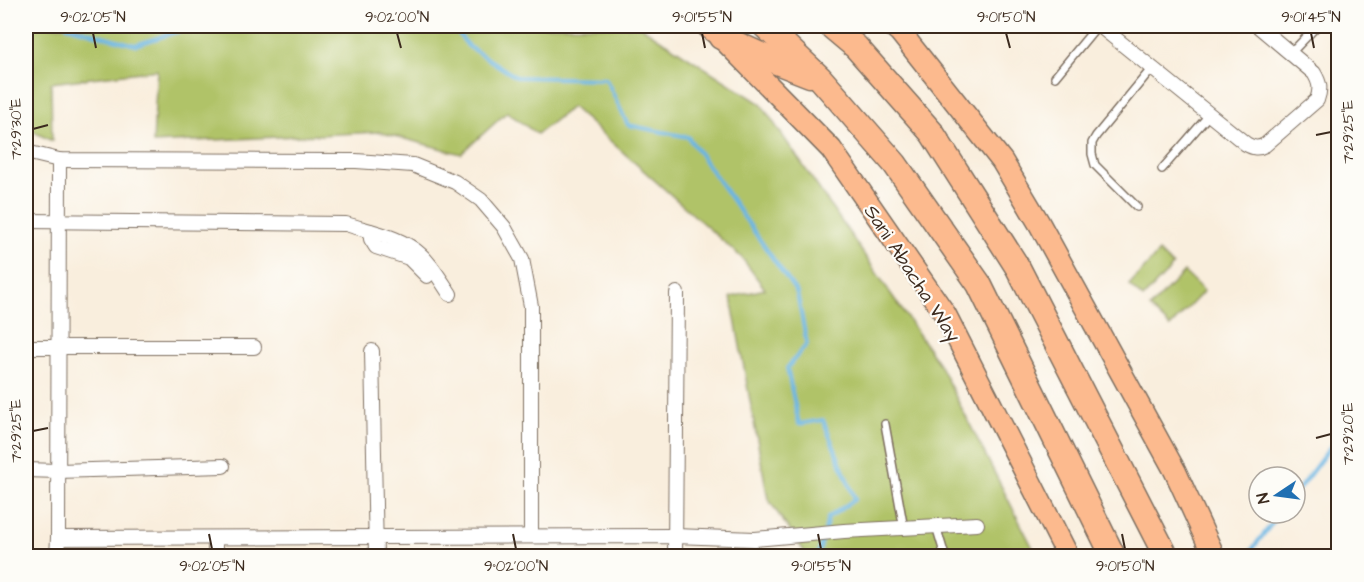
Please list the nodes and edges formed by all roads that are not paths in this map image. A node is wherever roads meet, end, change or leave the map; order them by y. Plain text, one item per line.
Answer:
1 (765, 26) edge
2 (831, 26) edge
3 (893, 26) edge
4 (1098, 26) edge
5 (1258, 26) edge
6 (1317, 26) edge
7 (714, 31) edge
8 (851, 36) edge
9 (1291, 53) junction
10 (1152, 68) junction
11 (1055, 77) dead end
12 (820, 78) junction
13 (1209, 115) junction
14 (26, 152) edge
15 (59, 160) junction
16 (1162, 169) dead end
17 (1137, 207) dead end
18 (26, 221) edge
19 (59, 222) junction
20 (370, 231) junction
21 (427, 276) dead end
22 (677, 293) dead end
23 (450, 294) dead end
24 (26, 347) edge
25 (58, 347) junction
26 (254, 347) dead end
27 (372, 351) dead end
28 (885, 424) dead end
29 (224, 466) dead end
30 (26, 470) edge
31 (58, 471) junction
32 (977, 524) dead end
33 (936, 526) junction
34 (904, 529) junction
35 (531, 536) junction
36 (675, 536) junction
37 (58, 538) junction
38 (215, 538) junction
39 (375, 538) junction
40 (26, 556) edge
41 (57, 556) edge
42 (215, 556) edge
43 (376, 556) edge
44 (675, 556) edge
45 (945, 556) edge
46 (1068, 556) edge
47 (1113, 556) edge
48 (1166, 556) edge
49 (1214, 556) edge

1 - 12 highway
2 - 8 highway
3 - 49 main road
4 - 10 street
4 - 11 lane
5 - 9 street
6 - 9 lane
7 - 12 highway
7 - 46 main road, Sani Abacha Way
8 - 48 highway
9 - 13 street
10 - 13 street
10 - 17 lane
12 - 47 highway
13 - 16 lane
14 - 15 street
15 - 19 street
15 - 35 street
18 - 19 street
19 - 20 street
19 - 25 street
20 - 21 street
20 - 23 street
22 - 36 street
24 - 25 street
25 - 26 street
25 - 31 street
27 - 39 street
28 - 34 lane
29 - 31 street
30 - 31 street
31 - 37 street
32 - 33 street
33 - 34 street
33 - 45 lane
34 - 36 street
35 - 36 street
35 - 39 street
36 - 44 street
37 - 38 street
37 - 41 street
38 - 39 street
38 - 42 street
39 - 43 street
40 - 41 lane

